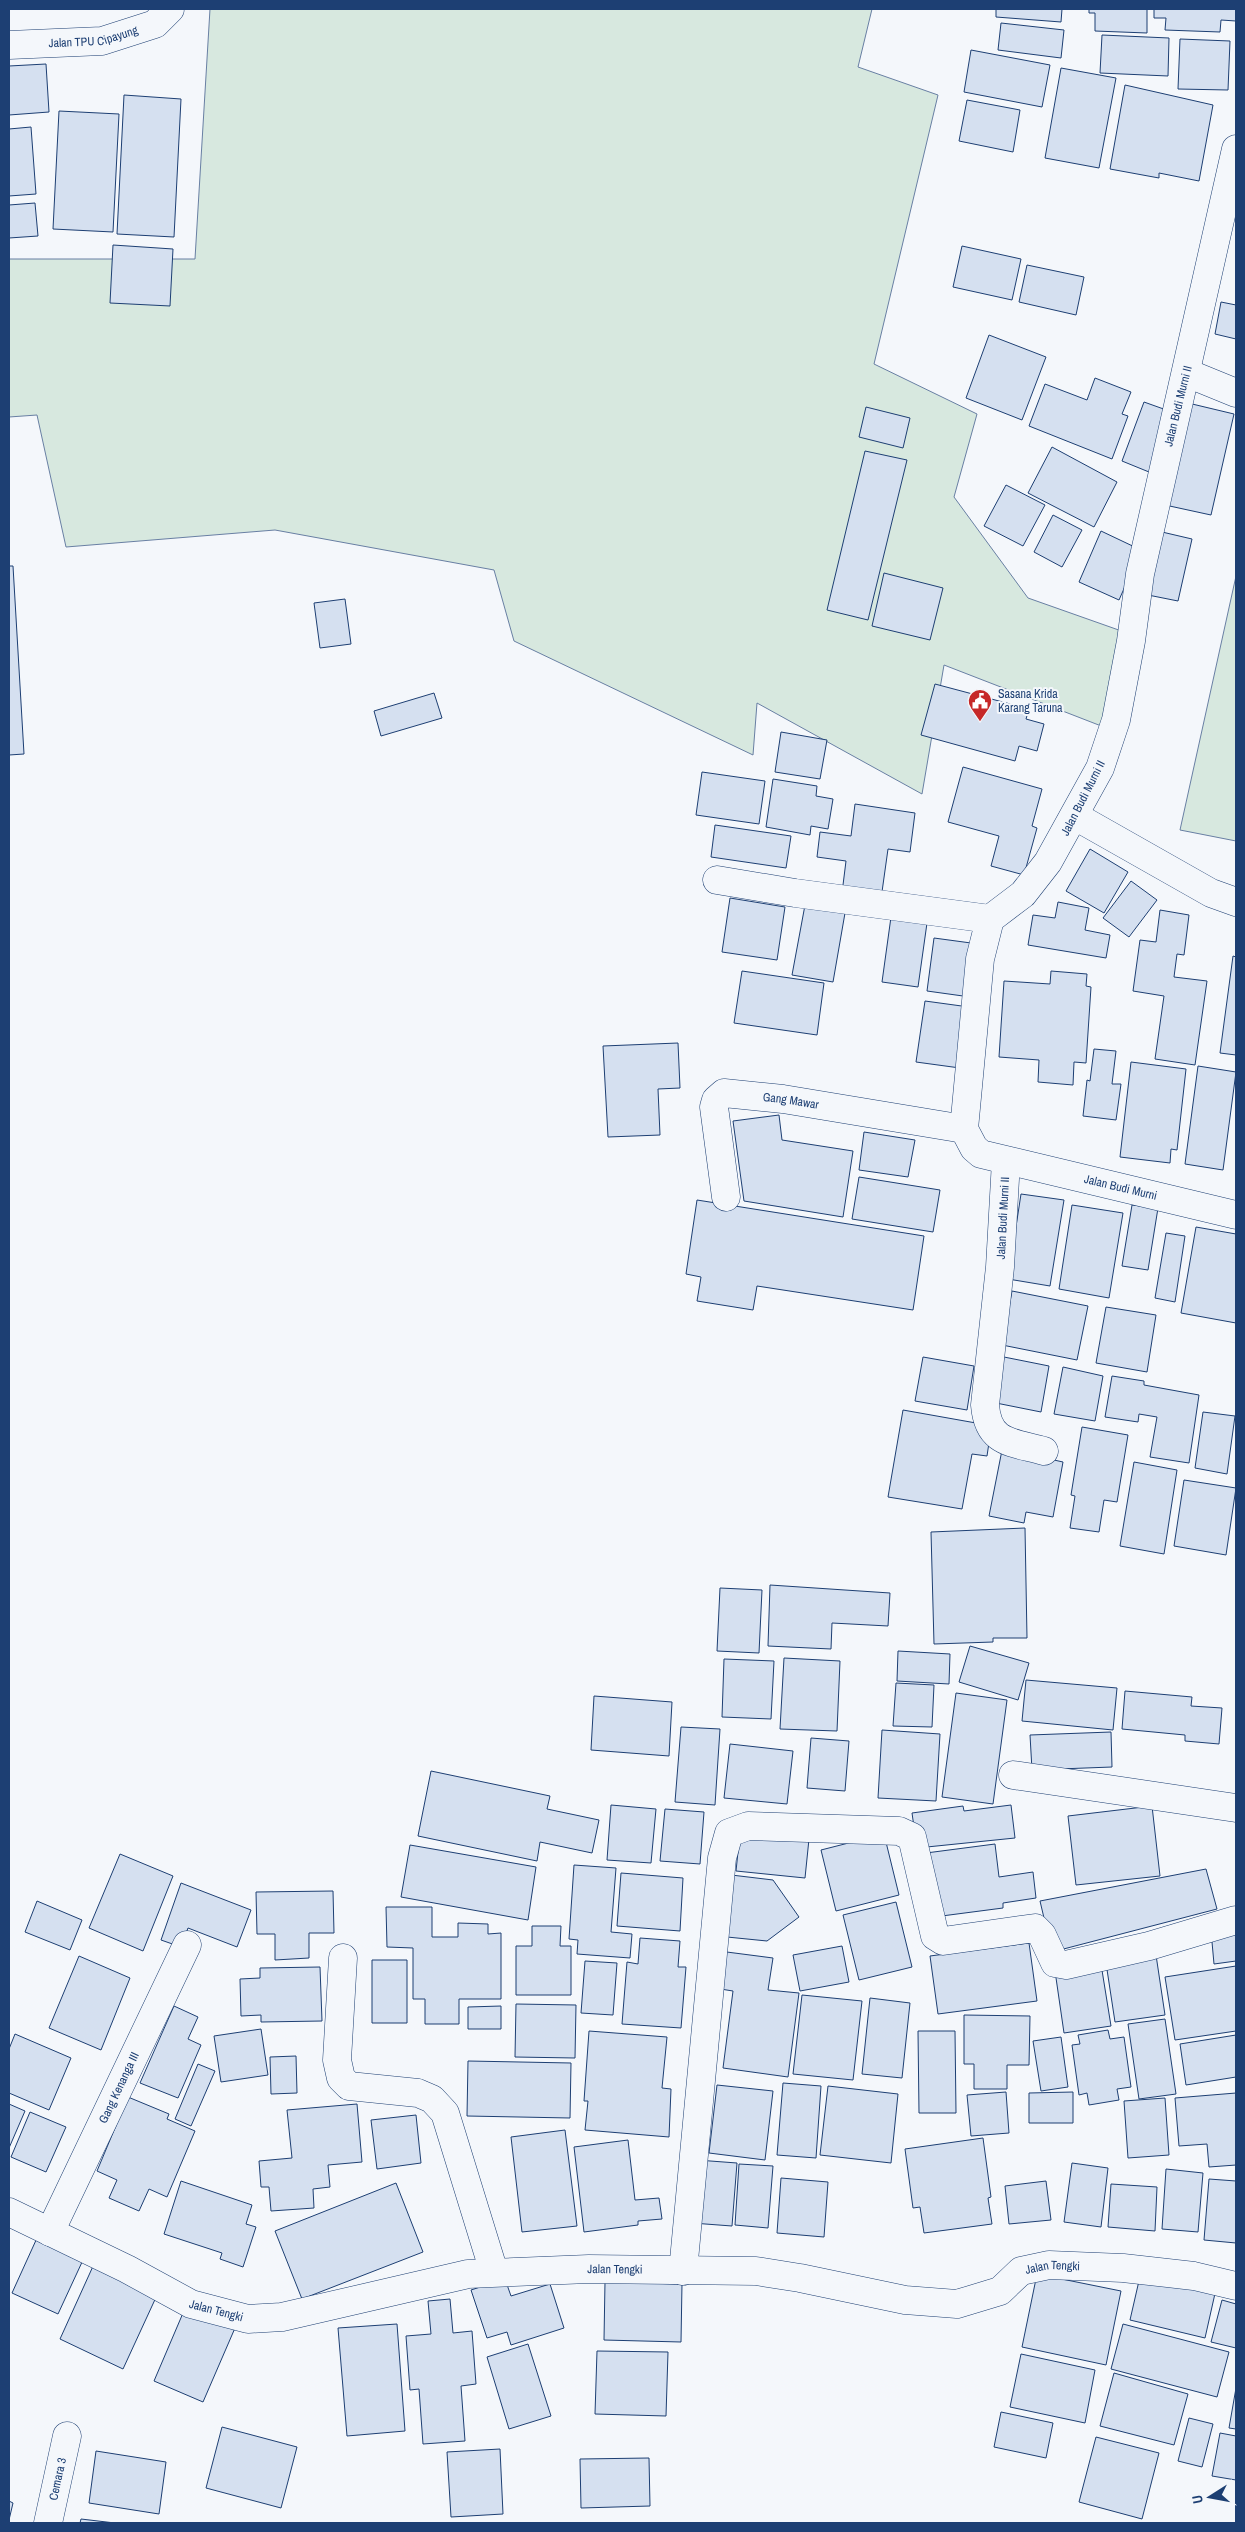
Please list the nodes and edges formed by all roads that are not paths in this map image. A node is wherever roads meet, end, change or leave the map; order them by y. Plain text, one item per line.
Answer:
1 (170, 9) edge
2 (9, 45) edge
3 (1236, 149) edge
4 (1187, 374) junction
5 (1236, 393) edge
6 (1075, 816) junction
7 (717, 880) dead end
8 (1236, 902) edge
9 (990, 919) junction
10 (964, 1129) junction
11 (1006, 1161) junction
12 (726, 1197) dead end
13 (1236, 1214) edge
14 (1044, 1451) dead end
15 (1013, 1775) dead end
16 (1236, 1808) edge
17 (1236, 1920) edge
18 (188, 1945) dead end
19 (342, 1958) dead end
20 (9, 2212) edge
21 (50, 2232) junction
22 (683, 2271) junction
23 (494, 2272) junction
24 (1236, 2286) edge
25 (67, 2436) dead end
26 (48, 2523) edge

1 - 2 street, Jalan TPU Cipayung
3 - 4 street, Jalan Budi Murni II
4 - 5 street
4 - 6 street, Jalan Budi Murni II
6 - 8 street
6 - 9 street, Jalan Budi Murni II
7 - 9 street
9 - 10 street
10 - 11 street, Jalan Budi Murni II
10 - 12 street, Gang Mawar
11 - 13 street, Jalan Budi Murni
11 - 14 street, Jalan Budi Murni II
15 - 16 street
17 - 22 street
18 - 21 street, Gang Kenanga III
19 - 23 street
20 - 21 street, Jalan Tengki
21 - 23 street, Jalan Tengki
22 - 23 street, Jalan Tengki
22 - 24 street, Jalan Tengki
25 - 26 street, Cemara 3

